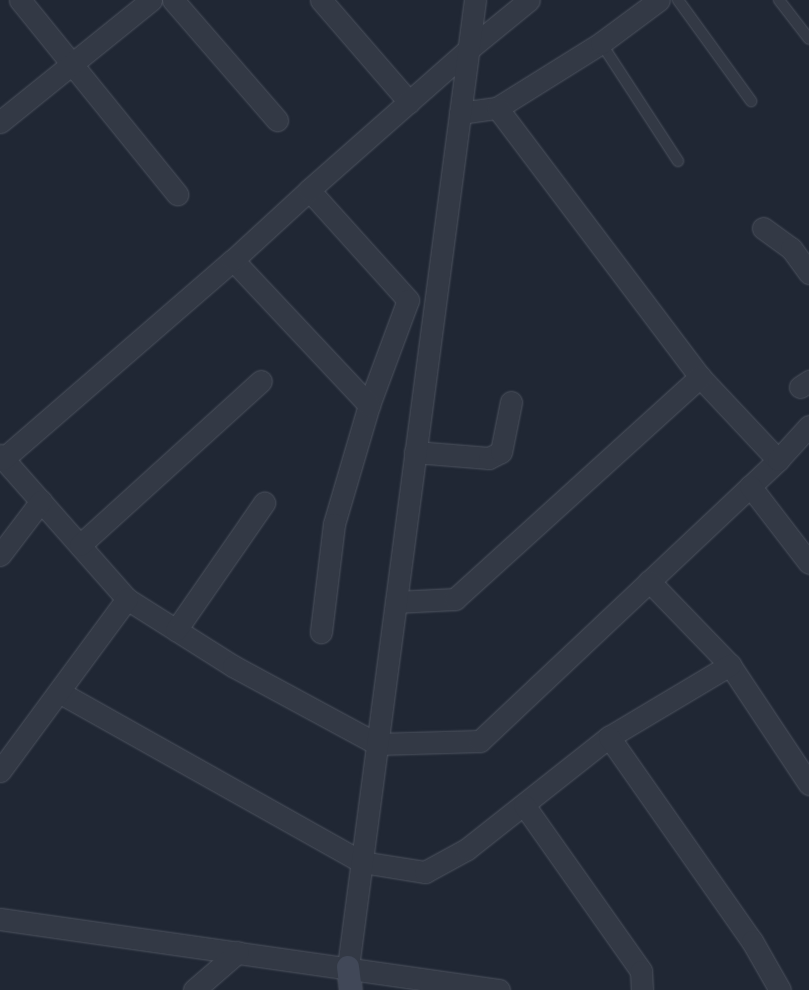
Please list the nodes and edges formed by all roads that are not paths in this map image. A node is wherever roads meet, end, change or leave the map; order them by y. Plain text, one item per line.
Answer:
1 (20, 0) edge
2 (151, 0) edge
3 (172, 0) edge
4 (321, 0) edge
5 (476, 0) edge
6 (529, 0) edge
7 (659, 0) edge
8 (678, 0) edge
9 (779, 0) edge
10 (809, 39) edge
11 (601, 43) junction
12 (469, 49) junction
13 (72, 64) junction
14 (751, 101) dead end
15 (409, 102) junction
16 (497, 108) junction
17 (460, 113) junction
18 (277, 120) dead end
19 (0, 122) edge
20 (678, 161) dead end
21 (309, 190) junction
22 (177, 194) dead end
23 (763, 228) dead end
24 (233, 260) junction
25 (809, 273) edge
26 (700, 377) junction
27 (261, 381) dead end
28 (511, 402) dead end
29 (369, 405) junction
30 (809, 426) edge
31 (416, 452) junction
32 (2, 457) edge
33 (778, 460) junction
34 (750, 486) junction
35 (40, 501) junction
36 (264, 503) dead end
37 (80, 545) junction
38 (0, 555) edge
39 (809, 563) edge
40 (649, 581) junction
41 (127, 599) junction
42 (396, 602) junction
43 (176, 630) junction
44 (320, 632) dead end
45 (730, 665) junction
46 (58, 692) junction
47 (609, 738) junction
48 (377, 744) junction
49 (0, 771) edge
50 (809, 784) edge
51 (524, 805) junction
52 (362, 862) junction
53 (0, 919) edge
54 (238, 952) junction
55 (348, 967) junction
56 (194, 990) edge
57 (351, 990) edge
58 (499, 990) edge
59 (642, 990) edge
60 (780, 990) edge

1 - 13 street
2 - 13 street
3 - 18 street
4 - 15 street
5 - 12 street
6 - 12 street
7 - 11 street
8 - 14 lane
9 - 10 lane
11 - 16 street
11 - 20 lane
12 - 15 street
12 - 17 street
13 - 19 street
13 - 22 street
15 - 21 street
16 - 17 street
16 - 26 street
17 - 31 street
21 - 24 street
21 - 29 street
23 - 25 street
24 - 29 street
24 - 32 street
26 - 33 street
26 - 42 street
27 - 37 street
28 - 31 street
29 - 44 street
30 - 33 street
31 - 42 street
32 - 35 street
33 - 34 street
34 - 39 street
34 - 40 street
35 - 37 street
35 - 38 street
36 - 43 street
37 - 41 street
40 - 45 street
40 - 48 street
41 - 43 street
41 - 46 street
42 - 48 street
43 - 48 street
45 - 47 street
45 - 50 street
46 - 49 street
46 - 52 street
47 - 51 street
47 - 60 street
48 - 52 street
51 - 52 street
51 - 59 street
52 - 55 street
53 - 54 street
54 - 55 street
54 - 56 street
55 - 57 street
55 - 58 street

